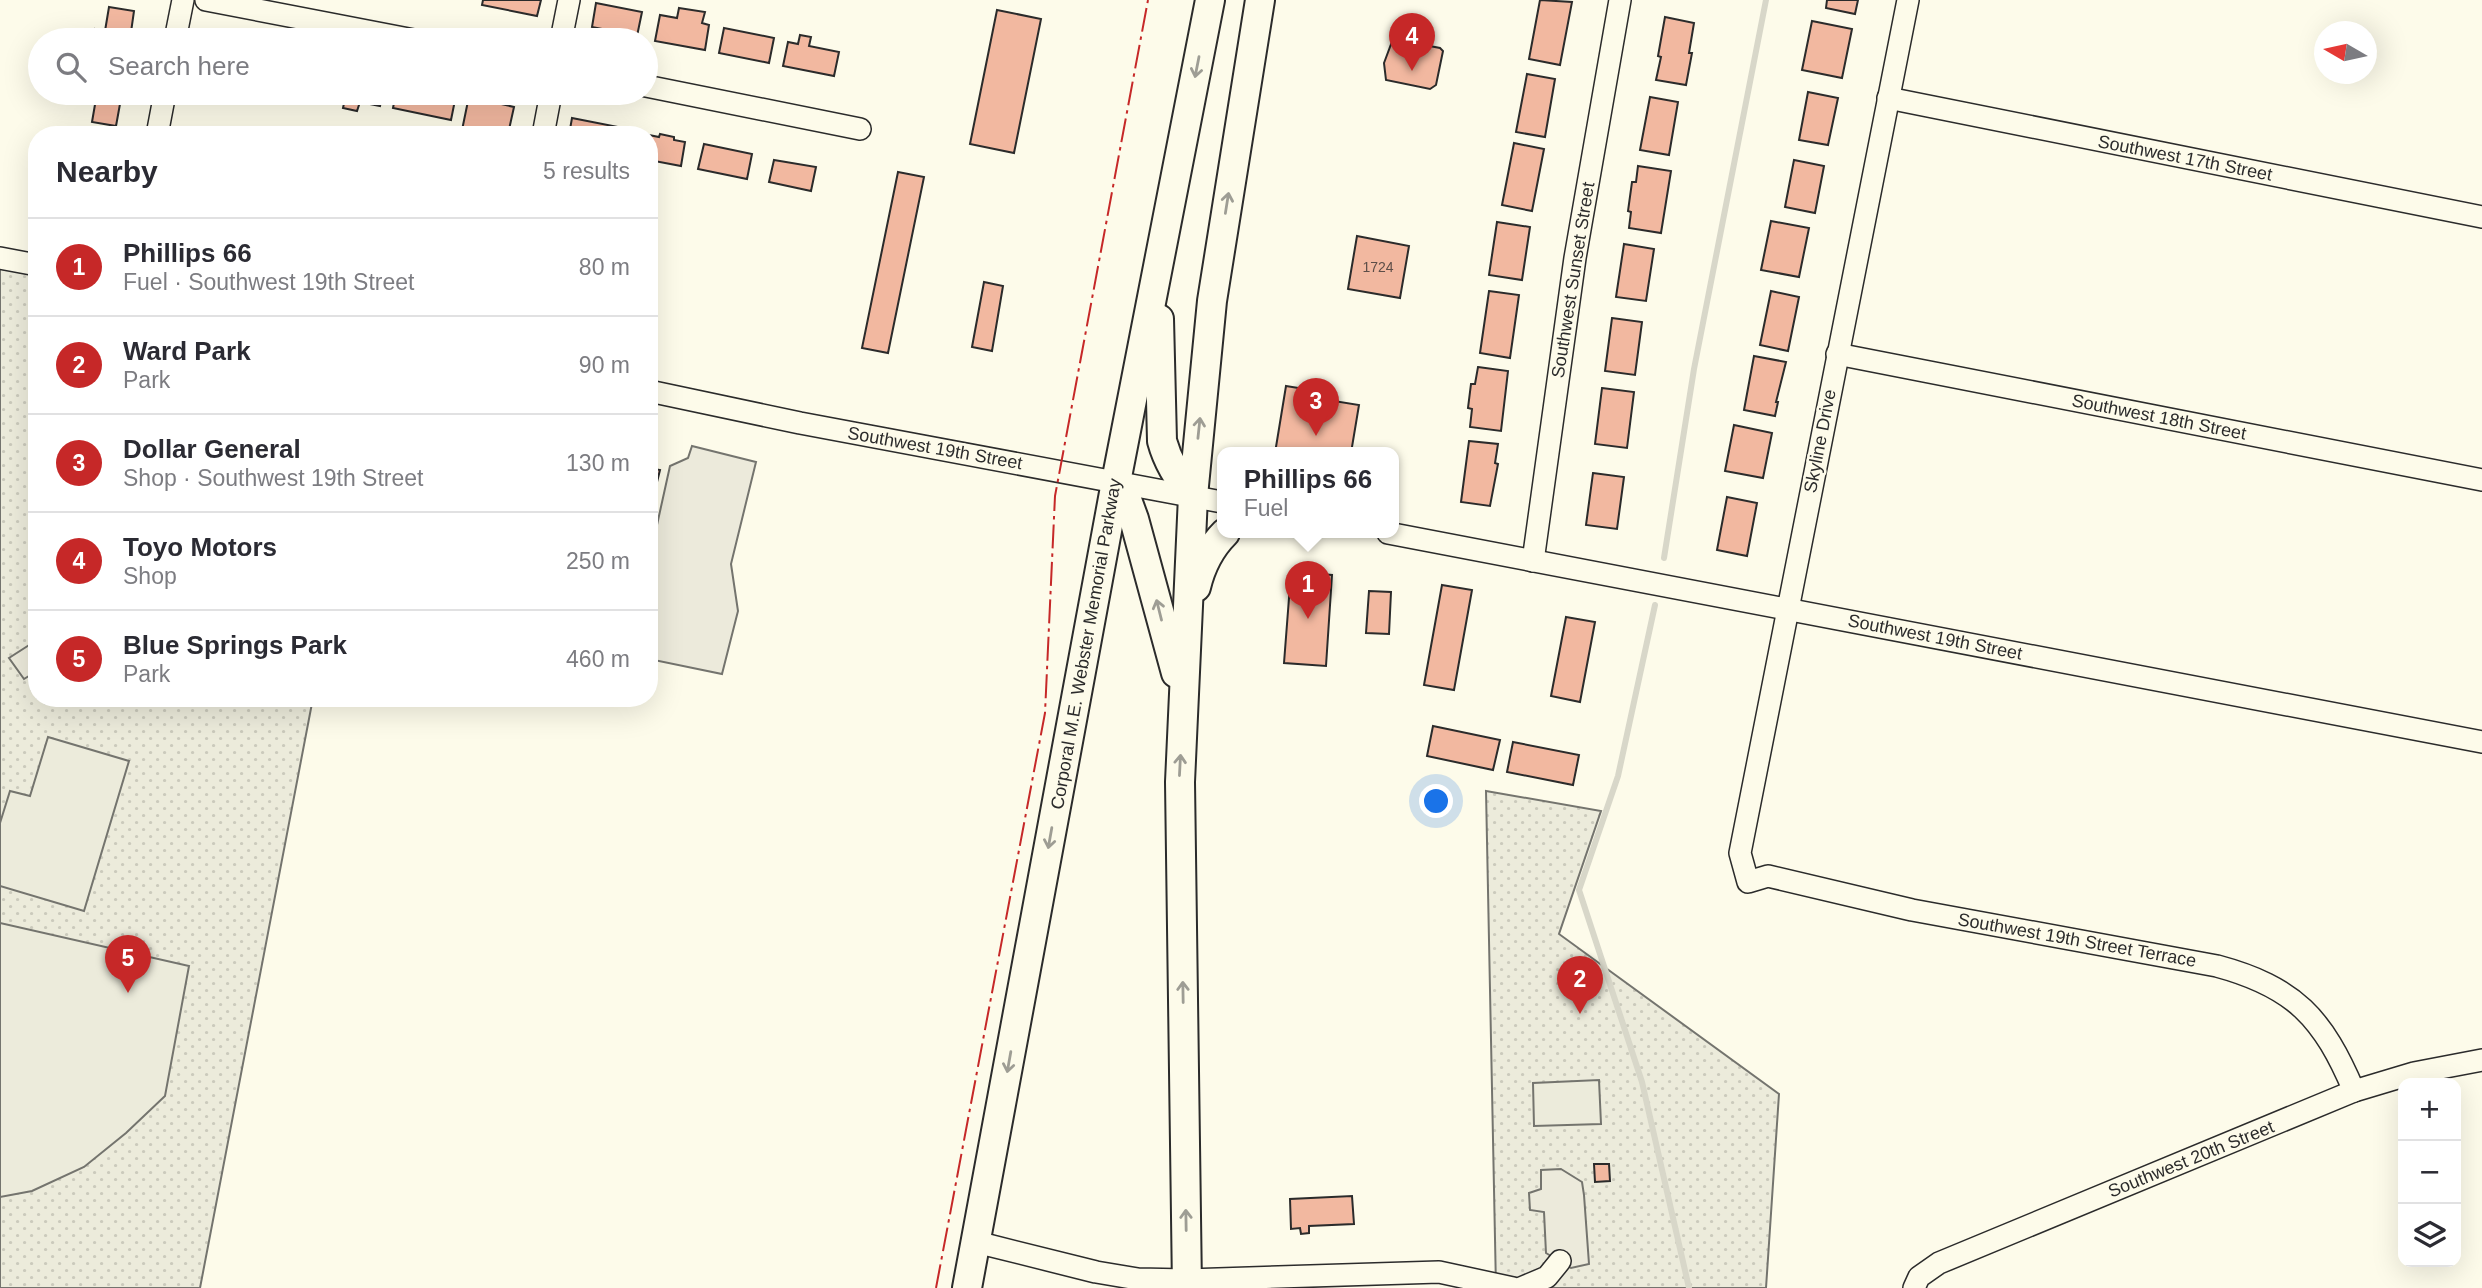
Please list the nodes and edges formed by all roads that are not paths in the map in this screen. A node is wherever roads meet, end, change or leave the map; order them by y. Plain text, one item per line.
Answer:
1 (183, 0) edge
2 (206, 0) edge
3 (569, 0) edge
4 (1210, 0) edge
5 (1260, 0) edge
6 (1620, 0) edge
7 (1908, 0) edge
8 (177, 28) edge
9 (352, 28) edge
10 (563, 28) edge
11 (658, 88) edge
12 (1888, 98) junction
13 (163, 105) edge
14 (549, 105) edge
15 (159, 126) edge
16 (545, 126) edge
17 (860, 129) dead end
18 (2482, 217) edge
19 (0, 258) edge
20 (28, 263) edge
21 (1157, 271) junction
22 (1837, 354) junction
23 (658, 393) edge
24 (2482, 480) edge
25 (1116, 482) junction
26 (1193, 496) junction
27 (1217, 501) edge
28 (1399, 535) edge
29 (1222, 538) edge
30 (1533, 561) junction
31 (1788, 609) junction
32 (1187, 620) junction
33 (1183, 699) junction
34 (2482, 742) edge
35 (1748, 882) joint
36 (2482, 1060) edge
37 (2354, 1091) junction
38 (976, 1242) junction
39 (1560, 1261) dead end
40 (1187, 1284) edge
41 (967, 1288) edge
42 (1513, 1288) edge
43 (1521, 1288) edge
44 (1914, 1288) edge

1 - 8 street
2 - 9 street
3 - 10 street
4 -> 21 main road, Corporal M.E. Webster Memorial Parkway
26 -> 5 main road
6 - 30 street, Southwest Sunset Street
7 - 12 street, Skyline Drive
11 - 17 street
12 - 18 street, Southwest 17th Street
12 - 22 street, Skyline Drive
13 - 15 street
14 - 16 street
19 - 20 street
21 - 25 main road, Corporal M.E. Webster Memorial Parkway
21 - 26 main road
22 - 24 street, Southwest 18th Street
22 - 31 street, Skyline Drive
23 - 25 street, Southwest 19th Street
25 - 26 street, Southwest 19th Street
33 -> 25 main road
25 -> 38 main road, Corporal M.E. Webster Memorial Parkway
26 - 27 street, Southwest 19th Street
26 - 32 main road
28 - 30 street, Southwest 19th Street
29 - 32 main road
30 - 31 street, Southwest 19th Street
31 - 34 street, Southwest 19th Street
31 - 35 street, Skyline Drive
32 - 33 main road
40 -> 33 main road
35 - 37 street, Southwest 19th Street Terrace
36 - 37 street, Southwest 20th Street
37 - 44 street, Southwest 20th Street
38 - 40 street
38 - 41 main road, Corporal M.E. Webster Memorial Parkway
39 - 43 street
40 - 42 street

